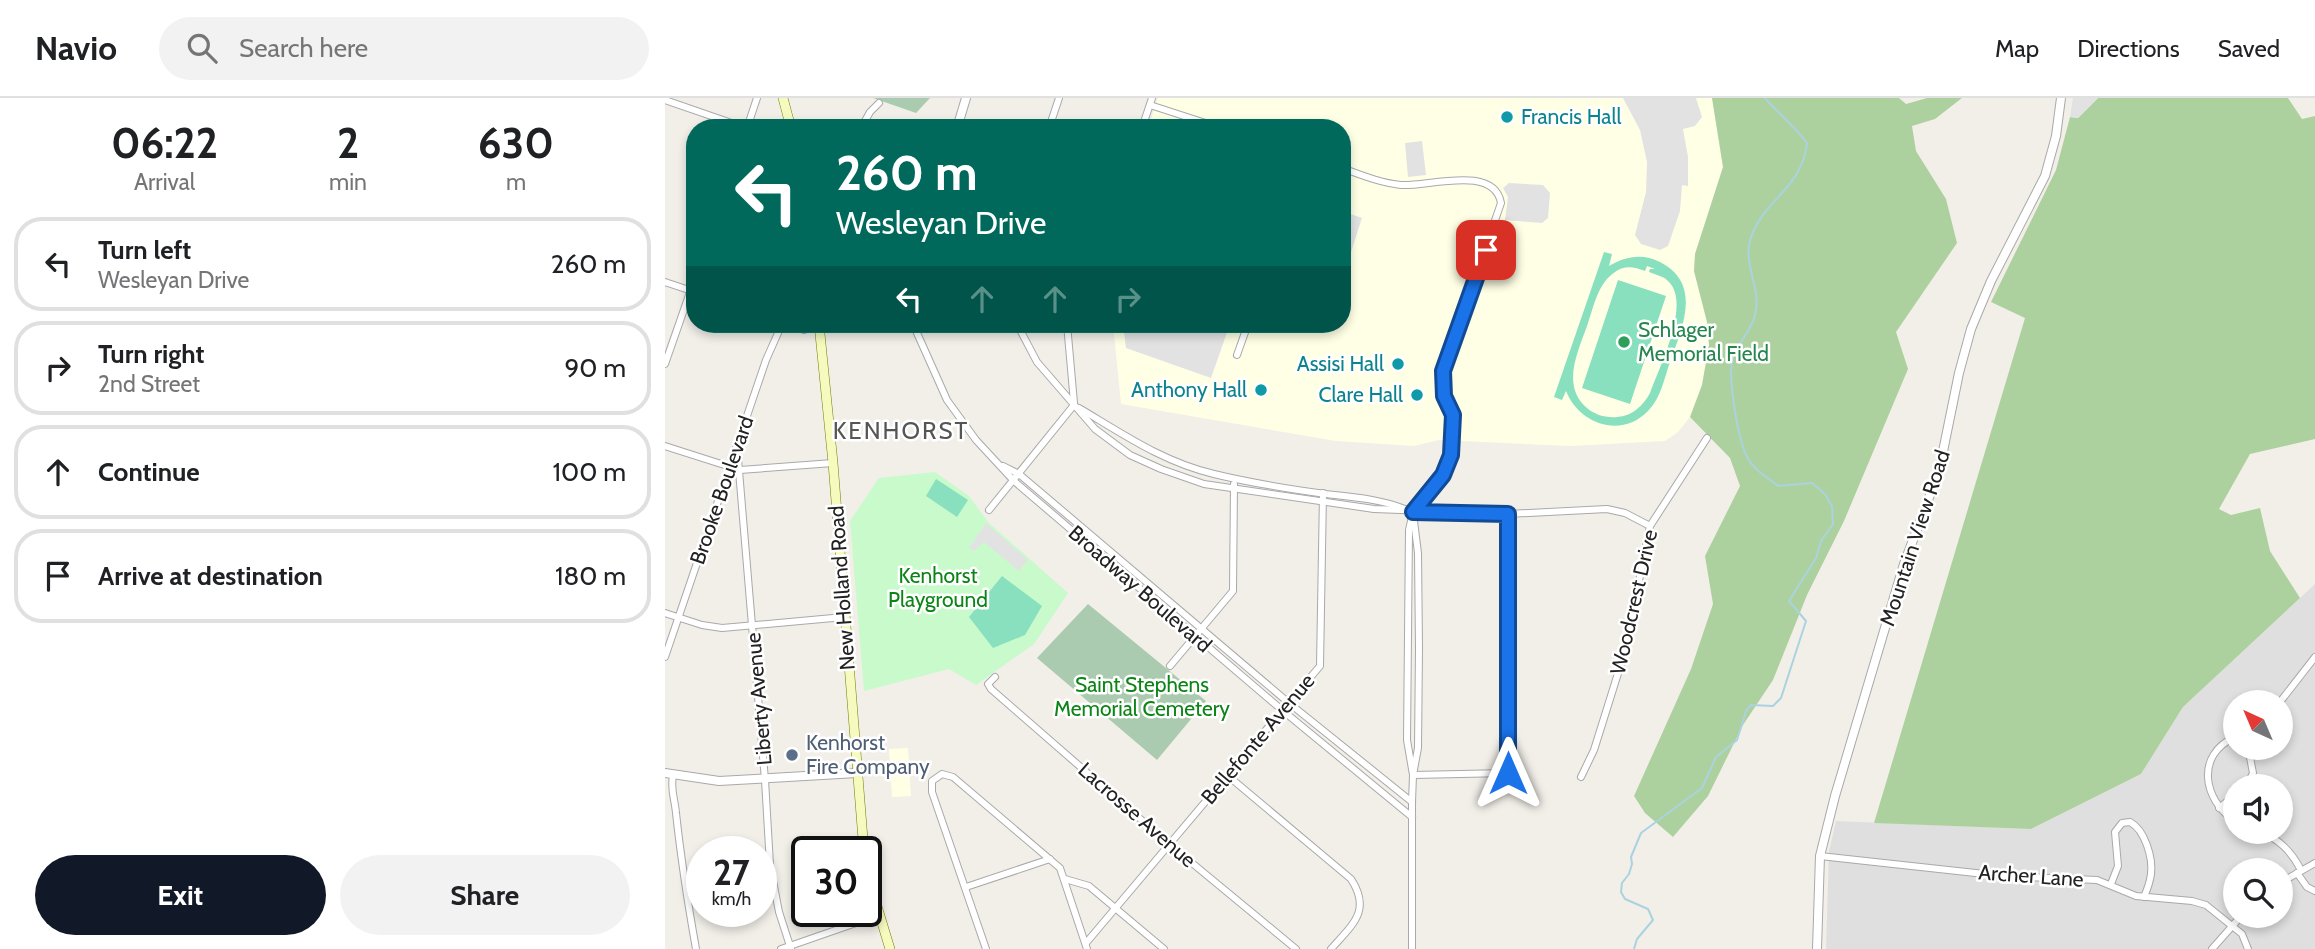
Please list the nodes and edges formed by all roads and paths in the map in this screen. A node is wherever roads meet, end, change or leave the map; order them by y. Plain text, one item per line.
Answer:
1 (757, 98) edge
2 (783, 98) edge
3 (966, 98) edge
4 (1059, 98) edge
5 (2061, 98) edge
6 (665, 100) edge
7 (1151, 101) edge
8 (879, 103) dead end
9 (720, 119) edge
10 (749, 119) edge
11 (789, 119) edge
12 (866, 119) edge
13 (960, 119) edge
14 (1052, 119) edge
15 (1145, 119) edge
16 (1198, 119) edge
17 (1351, 171) edge
18 (665, 282) edge
19 (686, 289) edge
20 (686, 309) edge
21 (780, 333) edge
22 (821, 333) edge
23 (917, 333) edge
24 (1022, 333) edge
25 (1068, 333) edge
26 (1245, 333) edge
27 (1237, 355) dead end
28 (665, 364) edge
29 (1074, 405) junction
30 (1707, 438) dead end
31 (665, 446) edge
32 (737, 447) junction
33 (833, 463) junction
34 (1001, 466) junction
35 (730, 468) junction
36 (740, 470) junction
37 (1019, 474) junction
38 (1234, 478) junction
39 (1014, 481) junction
40 (1234, 488) junction
41 (1323, 493) junction
42 (1322, 502) junction
43 (989, 510) dead end
44 (1413, 512) junction
45 (1508, 514) junction
46 (1650, 526) junction
47 (665, 613) edge
48 (844, 617) junction
49 (678, 618) junction
50 (753, 624) junction
51 (1202, 628) junction
52 (1195, 636) junction
53 (665, 657) edge
54 (2315, 657) edge
55 (1170, 666) dead end
56 (995, 677) dead end
57 (2289, 690) edge
58 (1289, 703) junction
59 (1282, 710) junction
60 (2223, 745) edge
61 (857, 773) junction
62 (669, 774) edge
63 (1227, 775) junction
64 (1413, 775) junction
65 (1581, 777) dead end
66 (765, 779) junction
67 (1412, 802) junction
68 (2223, 804) edge
69 (2219, 807) junction
70 (2223, 810) edge
71 (1412, 817) junction
72 (863, 836) edge
73 (1170, 844) junction
74 (2282, 844) edge
75 (1820, 856) junction
76 (1050, 859) junction
77 (2315, 863) edge
78 (2299, 871) junction
79 (2293, 875) edge
80 (1065, 879) junction
81 (2111, 884) junction
82 (966, 887) junction
83 (2315, 891) edge
84 (2144, 897) junction
85 (1115, 908) junction
86 (2223, 917) edge
87 (882, 924) edge
88 (846, 927) edge
89 (2230, 928) edge
90 (2237, 928) edge
91 (1086, 946) edge
92 (791, 947) edge
93 (696, 949) edge
94 (781, 949) edge
95 (890, 949) edge
96 (986, 949) edge
97 (1164, 949) edge
98 (1296, 949) edge
99 (1331, 949) edge
100 (1412, 949) edge
101 (1817, 949) edge
102 (2212, 949) edge
103 (2248, 949) edge

1 - 10 street
2 - 11 main road
3 - 13 street
4 - 14 street
5 - 75 street, Mountain View Road
6 - 9 street
7 - 15 street
7 - 16 street
8 - 12 street
17 - 44 street
18 - 19 street
20 - 28 street
21 - 32 street, Brooke Boulevard
22 - 33 main road, New Holland Road
23 - 34 street, Broadway Boulevard
24 - 29 street
25 - 29 street
26 - 27 street
29 - 37 street
29 - 38 street
29 - 40 street
30 - 46 street, Woodcrest Drive
31 - 35 street
32 - 35 street, Brooke Boulevard
32 - 36 street, Liberty Avenue
33 - 36 street
33 - 48 main road, New Holland Road
34 - 37 street, Broadway Boulevard
34 - 39 street, Broadway Boulevard
35 - 36 street
35 - 49 street, Brooke Boulevard
36 - 50 street, Liberty Avenue
37 - 39 street
37 - 51 street, Broadway Boulevard
38 - 40 street
38 - 41 street
39 - 43 street
39 - 52 street, Broadway Boulevard
40 - 42 street
40 - 51 street
41 - 42 street, Bellefonte Avenue
41 - 44 street
42 - 44 street
42 - 58 street, Bellefonte Avenue
44 - 45 street
44 - 64 street
45 - 46 street
45 - 64 street
46 - 65 street, Woodcrest Drive
47 - 49 street
48 - 50 street
48 - 61 main road, New Holland Road
49 - 50 street
49 - 53 street, Brooke Boulevard
50 - 66 street, Liberty Avenue
51 - 52 street
51 - 58 street, Broadway Boulevard
52 - 55 street
52 - 59 street, Broadway Boulevard
54 - 57 street
56 - 73 street, Lacrosse Avenue
58 - 59 street, Bellefonte Avenue
58 - 67 street, Broadway Boulevard
59 - 63 street, Bellefonte Avenue
59 - 71 street, Broadway Boulevard
60 - 69 street
61 - 66 street
61 - 72 main road, New Holland Road
62 - 66 street
62 - 93 street
63 - 73 street, Bellefonte Avenue
63 - 99 street
64 - 67 street
66 - 92 street, Liberty Avenue
67 - 71 street
68 - 69 street
69 - 70 street
71 - 100 street
73 - 85 street, Bellefonte Avenue
73 - 98 street, Lacrosse Avenue
74 - 78 street
75 - 81 street, Archer Lane
75 - 101 street, Mountain View Road
76 - 80 street
76 - 82 street
76 - 82 street
77 - 78 street
78 - 79 street
78 - 83 street
80 - 85 street
80 - 91 street
81 - 84 street, Archer Lane
81 - 84 street
82 - 96 street
84 - 86 street, Archer Lane
85 - 91 street, Bellefonte Avenue
85 - 97 street
87 - 95 main road
88 - 92 street
89 - 102 street
90 - 103 street
92 - 94 street

